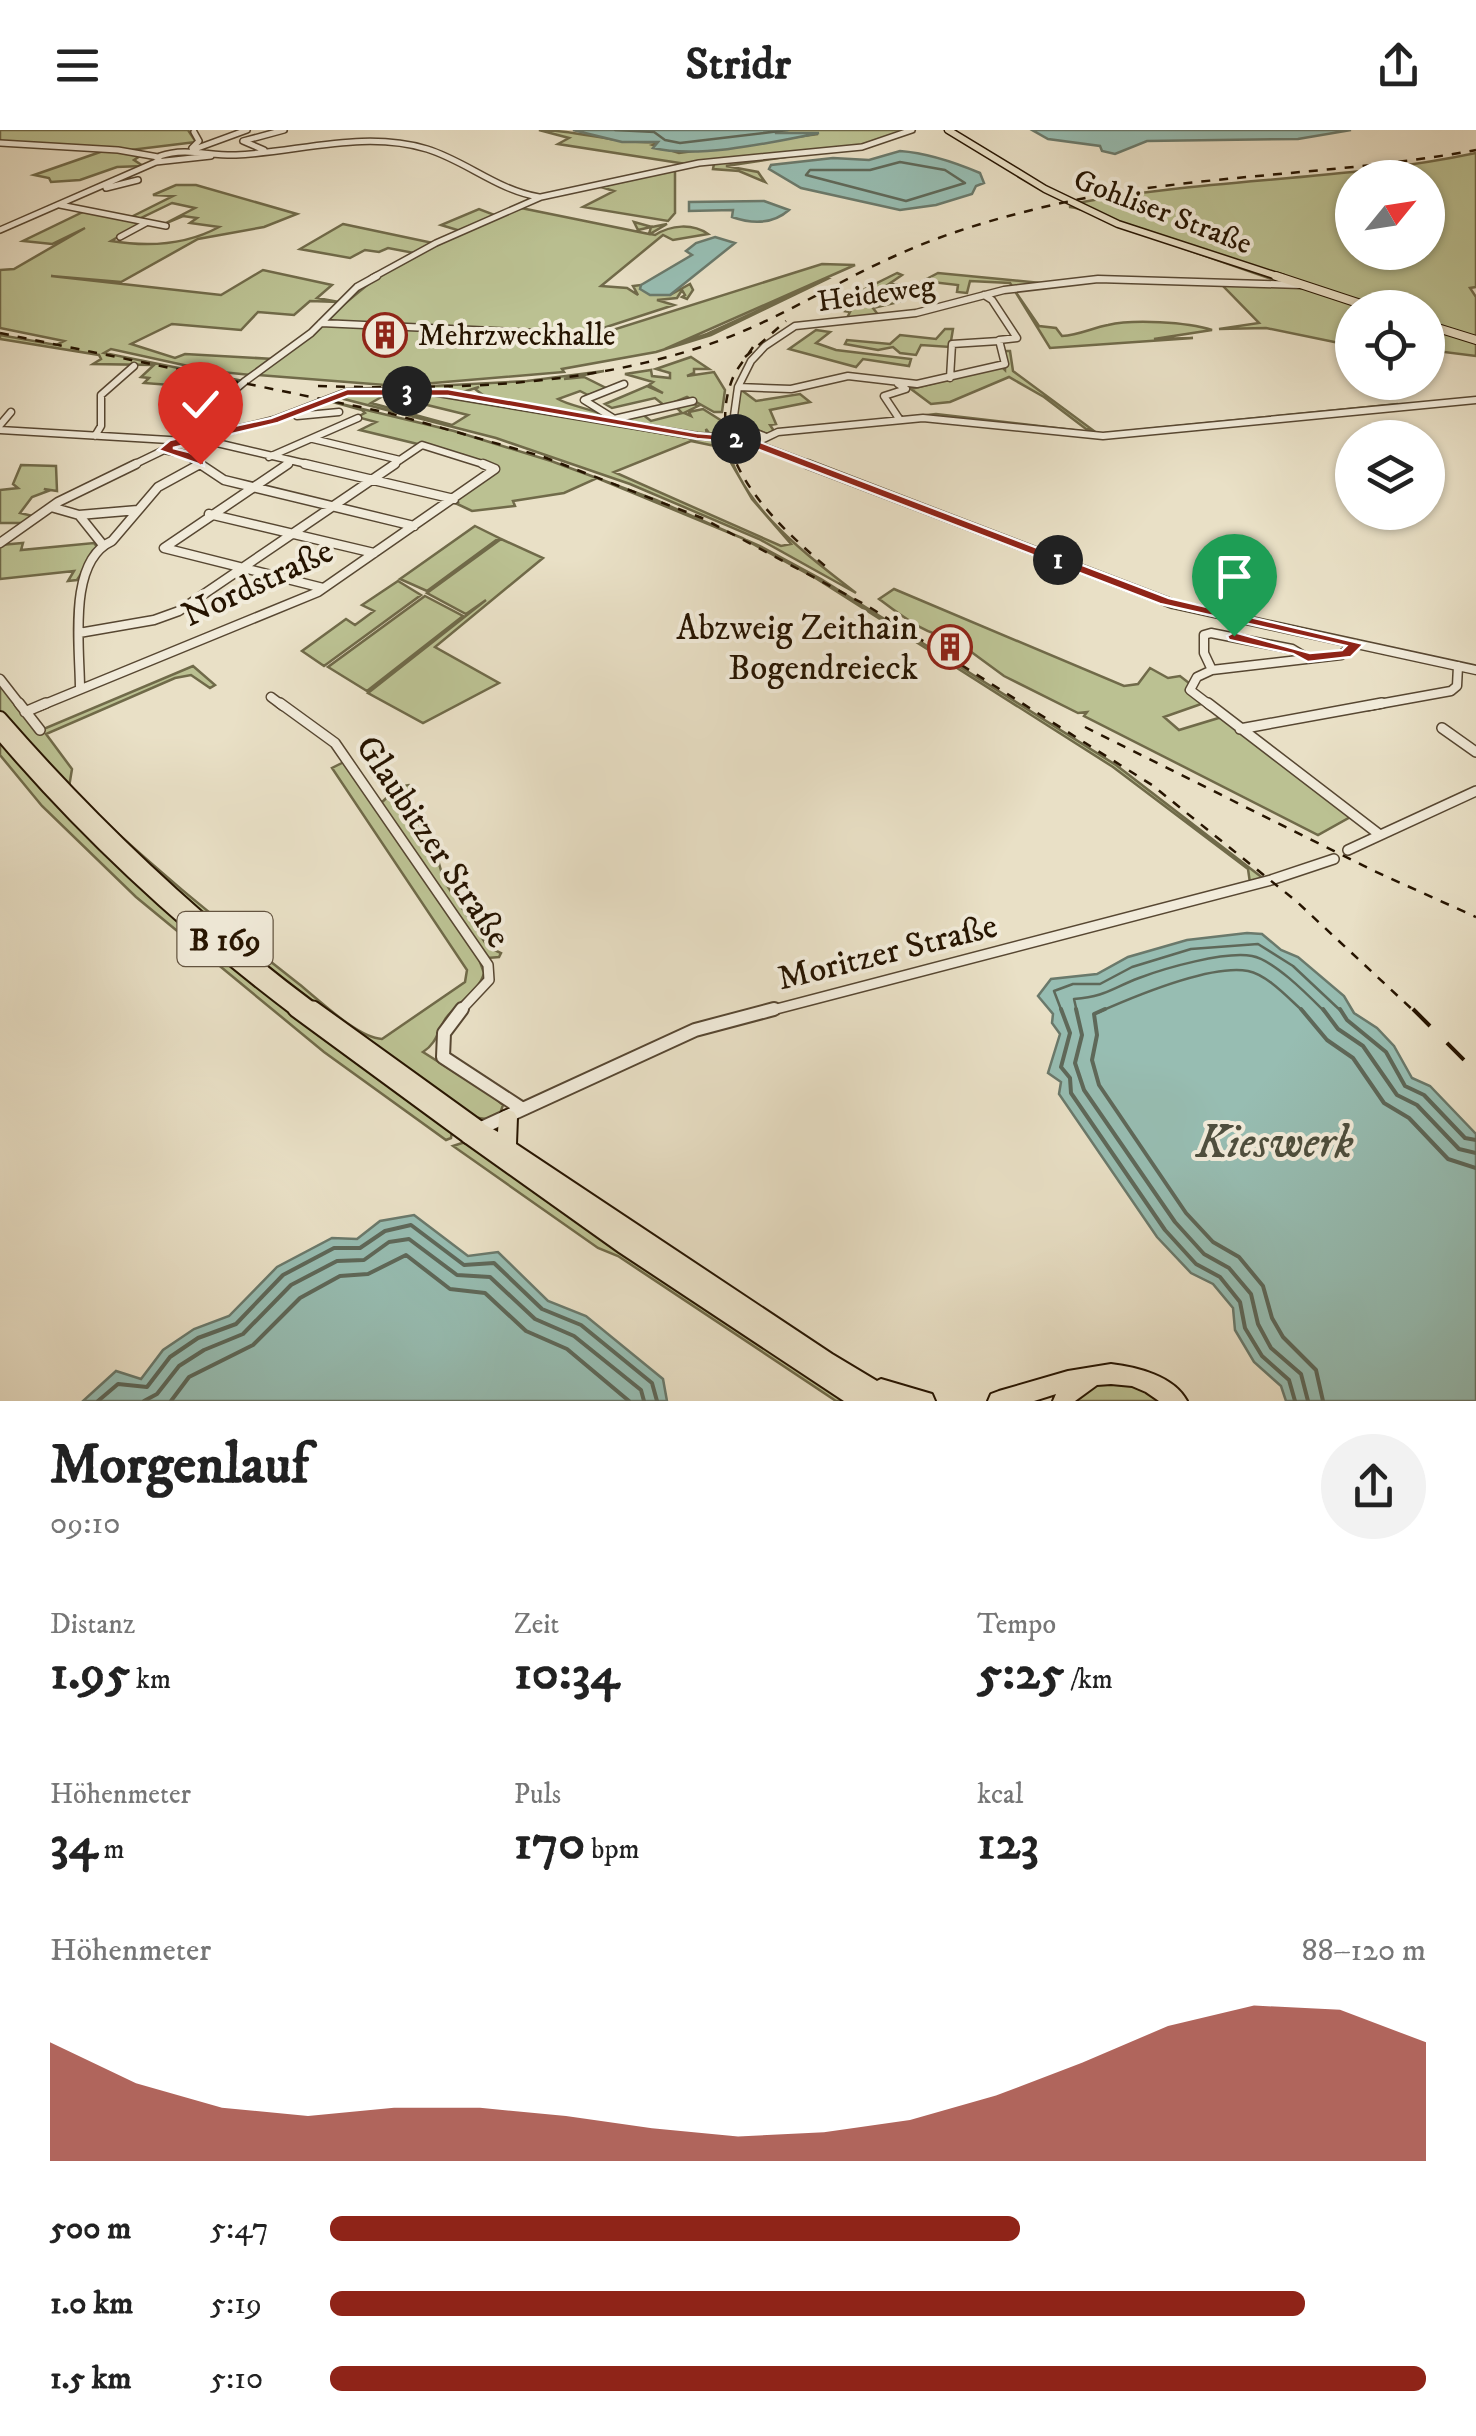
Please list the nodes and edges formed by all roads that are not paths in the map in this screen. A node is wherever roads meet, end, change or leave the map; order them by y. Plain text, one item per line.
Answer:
1 (247, 130) edge
2 (284, 130) edge
3 (912, 130) edge
4 (948, 130) edge
5 (194, 132) edge
6 (0, 143) edge
7 (307, 147) joint
8 (191, 148) junction
9 (266, 152) junction
10 (215, 155) junction
11 (234, 161) dead end
12 (157, 162) junction
13 (114, 180) junction
14 (138, 180) dead end
15 (126, 182) junction
16 (84, 193) junction
17 (542, 198) junction
18 (57, 204) junction
19 (148, 222) junction
20 (166, 226) dead end
21 (0, 230) edge
22 (120, 237) dead end
23 (1300, 285) junction
24 (984, 295) junction
25 (1335, 296) edge
26 (321, 323) junction
27 (795, 326) joint
28 (1445, 330) edge
29 (537, 333) dead end
30 (1476, 340) edge
31 (999, 341) junction
32 (134, 366) dead end
33 (950, 378) junction
34 (624, 384) dead end
35 (910, 386) junction
36 (738, 387) junction
37 (330, 398) joint
38 (1476, 400) edge
39 (693, 401) dead end
40 (11, 412) dead end
41 (339, 412) dead end
42 (290, 414) junction
43 (358, 418) dead end
44 (614, 420) junction
45 (900, 420) junction
46 (0, 427) edge
47 (95, 436) junction
48 (766, 437) junction
49 (200, 438) junction
50 (310, 438) junction
51 (174, 442) junction
52 (754, 444) junction
53 (164, 450) junction
54 (176, 452) joint
55 (269, 457) junction
56 (400, 460) junction
57 (290, 462) junction
58 (200, 464) junction
59 (370, 480) junction
60 (252, 487) junction
61 (454, 499) junction
62 (332, 506) junction
63 (51, 507) junction
64 (138, 510) junction
65 (210, 514) junction
66 (79, 515) junction
67 (414, 526) junction
68 (290, 534) junction
69 (0, 543) edge
70 (103, 546) junction
71 (374, 554) junction
72 (241, 568) junction
73 (323, 588) junction
74 (78, 633) junction
75 (1356, 644) junction
76 (1308, 658) junction
77 (1458, 666) junction
78 (1212, 670) junction
79 (1476, 670) edge
80 (0, 680) edge
81 (80, 690) junction
82 (271, 696) dead end
83 (25, 712) junction
84 (0, 718) edge
85 (1240, 728) junction
86 (1442, 728) dead end
87 (40, 730) dead end
88 (0, 733) edge
89 (1476, 752) edge
90 (1476, 791) edge
91 (1380, 834) junction
92 (1348, 850) dead end
93 (1334, 860) dead end
94 (514, 1112) junction
95 (474, 1132) junction
96 (507, 1148) junction
97 (1096, 1374) junction
98 (857, 1394) edge
99 (892, 1401) edge
100 (924, 1401) edge
101 (999, 1401) edge
102 (1064, 1401) edge
103 (1176, 1401) edge

1 - 8 street
2 - 9 street
3 - 17 street
4 - 23 main road, Gohliser Straße
5 - 8 street
6 - 12 street
7 - 9 street
7 - 17 street
8 - 10 street
8 - 12 street
9 - 10 street
10 - 11 street
10 - 12 street
12 - 13 street
13 - 15 street
13 - 16 street
14 - 15 street
15 - 16 street
16 - 18 street
17 - 26 street
18 - 19 street
18 - 21 street
19 - 20 street
19 - 22 street
23 - 24 street, Heideweg
23 - 25 main road, Gohliser Straße
24 - 27 street, Heideweg
24 - 31 street
26 - 29 street
26 - 51 street
27 - 36 street
28 - 30 main road
31 - 33 street
31 - 33 street
32 - 47 street
33 - 35 street
34 - 44 street
35 - 36 street
35 - 45 street
36 - 48 street
37 - 42 street
37 - 44 street
38 - 45 street
39 - 44 street
40 - 46 street
41 - 42 street
42 - 49 street
43 - 50 street
44 - 52 street
45 - 48 street
46 - 47 street
47 - 51 street
48 - 52 street
49 - 51 street
49 - 55 street
50 - 55 street
50 - 56 street
51 - 53 street
52 - 75 street
53 - 54 street
53 - 63 street
54 - 58 street
55 - 57 street
56 - 59 street
56 - 61 street, Nordstraße
57 - 59 street
57 - 60 street
58 - 60 street
58 - 64 street
59 - 61 street
59 - 62 street
60 - 62 street
60 - 65 street
61 - 67 street, Nordstraße
62 - 67 street
62 - 68 street
63 - 66 street
63 - 69 street
64 - 66 street
64 - 70 street
65 - 68 street
65 - 72 street
66 - 70 street
67 - 71 street, Nordstraße
68 - 71 street
68 - 72 street
70 - 74 street
71 - 73 street, Nordstraße
72 - 73 street
72 - 74 street
73 - 81 street, Nordstraße
74 - 81 street
75 - 76 street
75 - 77 street
76 - 78 street
76 - 78 street
77 - 79 street
77 - 85 street
78 - 85 street
80 - 83 street
81 - 83 street, Nordstraße
82 - 94 street, Glaubitzer Straße
83 - 87 street
84 - 95 main road, B 169
85 - 91 street
86 - 89 street
88 - 95 main road, B 169
90 - 91 street
91 - 92 street
93 - 94 street, Moritzer Straße
94 - 95 street, Moritzer Straße
94 - 96 highway
95 - 96 highway, B 169
95 - 98 highway, B 169
96 - 98 highway, B 169
97 - 101 highway
97 - 102 highway
97 - 103 highway
98 - 99 highway, B 169
98 - 100 highway, B 169

